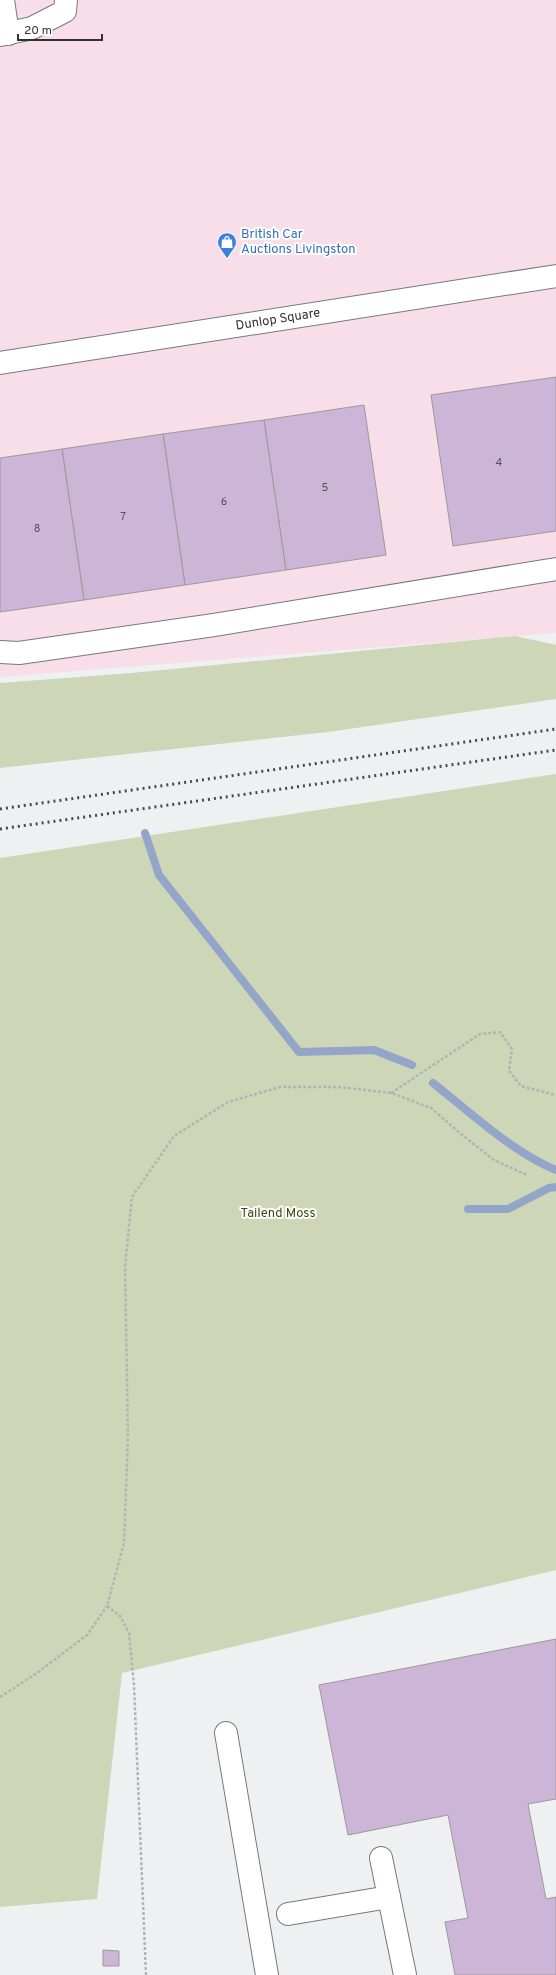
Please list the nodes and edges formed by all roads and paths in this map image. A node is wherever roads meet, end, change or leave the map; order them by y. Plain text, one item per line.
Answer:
1 (3, 0) edge
2 (66, 0) edge
3 (4, 34) edge
4 (556, 276) edge
5 (0, 363) edge
6 (556, 569) edge
7 (0, 652) edge
8 (391, 1093) junction
9 (556, 1095) edge
10 (528, 1175) dead end
11 (107, 1606) junction
12 (0, 1697) edge
13 (226, 1732) dead end
14 (381, 1858) dead end
15 (389, 1897) junction
16 (288, 1914) dead end
17 (146, 1975) edge
18 (267, 1975) edge
19 (405, 1975) edge

1 - 3 street
2 - 3 street
4 - 5 street, Dunlop Square
6 - 7 street
8 - 9 path
8 - 10 path
8 - 11 path
11 - 12 path
11 - 17 path
13 - 18 street
14 - 15 street
15 - 16 street
15 - 19 street

